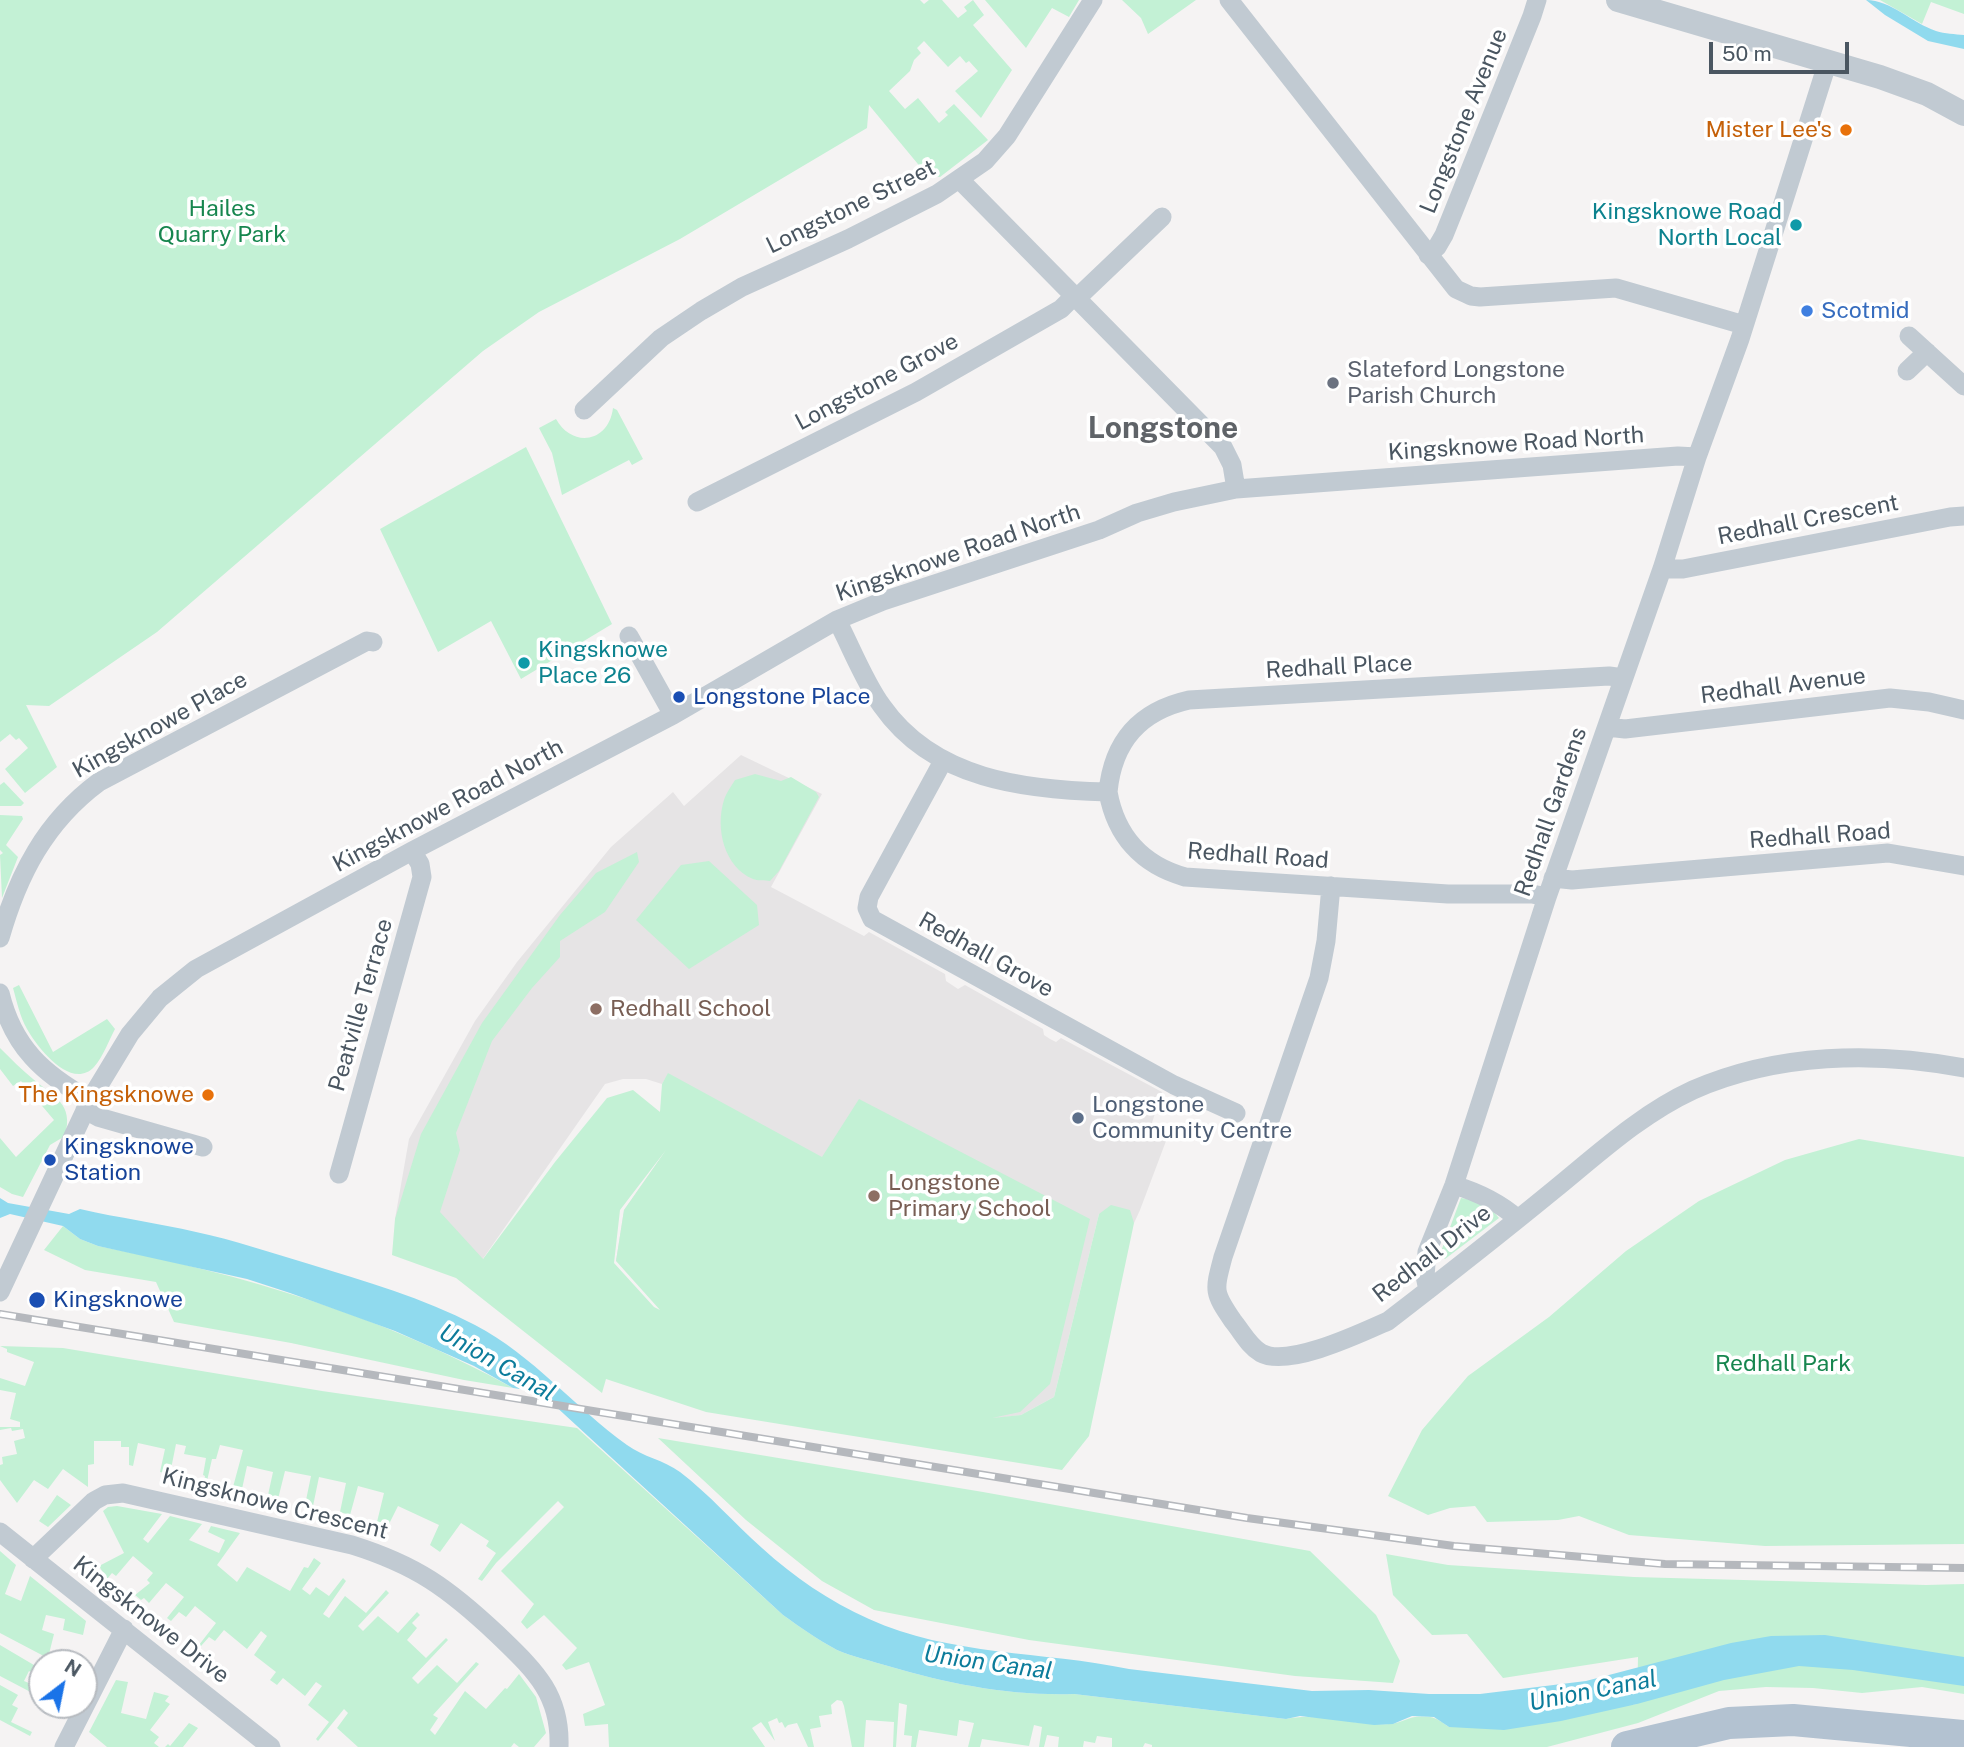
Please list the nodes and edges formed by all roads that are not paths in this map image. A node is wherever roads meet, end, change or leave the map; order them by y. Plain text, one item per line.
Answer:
1 (1093, 0) edge
2 (1230, 0) edge
3 (1536, 0) edge
4 (1618, 0) edge
5 (1828, 61) junction
6 (1964, 114) edge
7 (960, 180) junction
8 (1163, 217) dead end
9 (1428, 255) junction
10 (1076, 296) junction
11 (1744, 325) junction
12 (1909, 336) dead end
13 (1927, 352) junction
14 (1907, 371) dead end
15 (1964, 386) edge
16 (584, 410) dead end
17 (1697, 457) junction
18 (1236, 489) junction
19 (697, 502) dead end
20 (1964, 516) edge
21 (1662, 569) junction
22 (837, 620) junction
23 (629, 636) dead end
24 (373, 642) dead end
25 (1624, 678) junction
26 (1964, 710) edge
27 (673, 715) junction
28 (1607, 727) junction
29 (943, 761) junction
30 (1108, 792) junction
31 (412, 851) junction
32 (1964, 866) edge
33 (1553, 878) junction
34 (1331, 886) junction
35 (1546, 897) junction
36 (0, 938) edge
37 (0, 993) edge
38 (5, 1026) edge
39 (1964, 1068) edge
40 (87, 1105) junction
41 (1236, 1113) dead end
42 (194, 1149) dead end
43 (339, 1174) dead end
44 (1454, 1185) junction
45 (1518, 1219) junction
46 (1428, 1290) junction
47 (0, 1292) edge
48 (0, 1532) edge
49 (33, 1559) junction
50 (124, 1629) junction
51 (1964, 1736) edge
52 (1676, 1741) edge
53 (64, 1747) edge
54 (271, 1747) edge
55 (559, 1747) edge
56 (1627, 1747) edge

1 - 7 street, Longstone Street
2 - 9 street
3 - 9 street, Longstone Avenue
4 - 5 street
5 - 6 street
5 - 11 street
7 - 10 street
7 - 16 street, Longstone Street
8 - 10 street, Longstone Grove
9 - 11 street
10 - 18 street
10 - 19 street, Longstone Grove
11 - 17 street
12 - 13 street
13 - 14 street
13 - 15 street
17 - 18 street, Kingsknowe Road North
17 - 21 street, Redhall Gardens
18 - 22 street, Kingsknowe Road North
20 - 21 street, Redhall Crescent
21 - 25 street, Redhall Gardens
22 - 27 street, Kingsknowe Road North
22 - 29 street
23 - 27 street
24 - 36 street, Kingsknowe Place
25 - 28 street, Redhall Gardens
25 - 30 street, Redhall Place
26 - 28 street, Redhall Avenue
27 - 31 street, Kingsknowe Road North
28 - 33 street, Redhall Gardens
29 - 30 street
29 - 41 street, Redhall Grove
30 - 34 street, Redhall Road
31 - 40 street, Kingsknowe Road North
31 - 43 street, Peatville Terrace
32 - 33 street, Redhall Road
33 - 35 street, Redhall Gardens
34 - 35 street, Redhall Road
34 - 46 street, Redhall Drive
35 - 44 street, Redhall Gardens
37 - 38 street
38 - 40 street
39 - 45 street, Redhall Drive
40 - 42 street
40 - 47 street, Kingsknowe Road North
44 - 45 street
44 - 46 street, Redhall Gardens
45 - 46 street, Redhall Drive
48 - 49 street, Kingsknowe Drive
49 - 50 street, Kingsknowe Drive
49 - 55 street, Kingsknowe Crescent
50 - 53 street
50 - 54 street, Kingsknowe Drive
51 - 52 main road
52 - 56 main road

